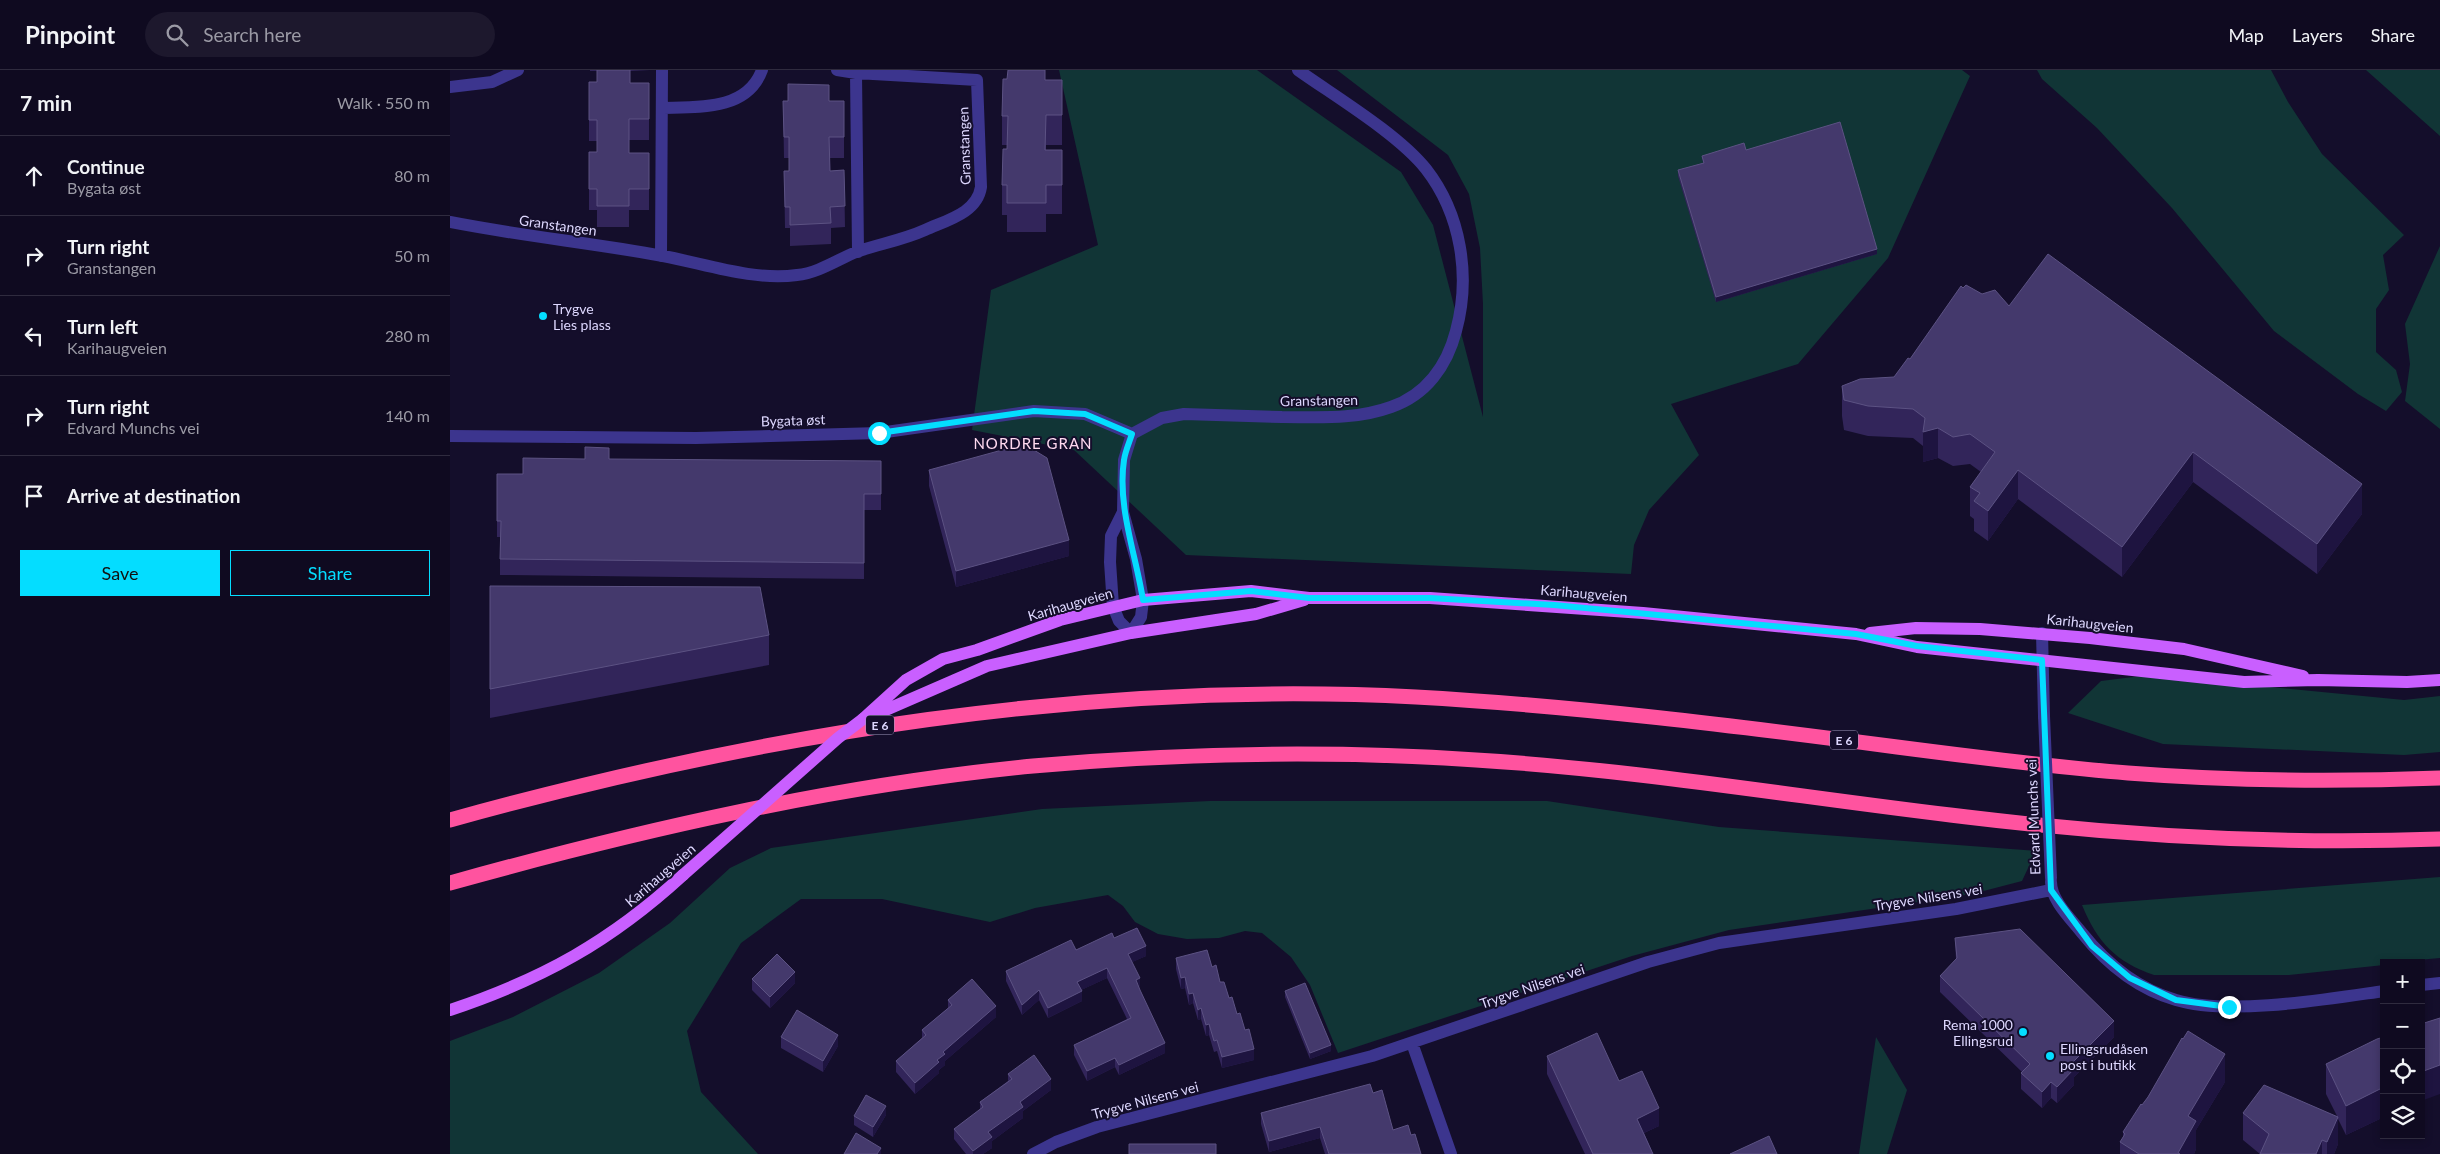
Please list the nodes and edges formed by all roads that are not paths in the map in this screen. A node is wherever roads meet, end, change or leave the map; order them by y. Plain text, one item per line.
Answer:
1 (518, 70) edge
2 (662, 70) edge
3 (762, 70) edge
4 (837, 70) edge
5 (1298, 70) edge
6 (856, 74) junction
7 (450, 88) edge
8 (662, 108) junction
9 (450, 222) edge
10 (858, 252) junction
11 (661, 256) junction
12 (1132, 434) junction
13 (450, 436) edge
14 (1124, 512) junction
15 (1309, 598) junction
16 (1143, 600) junction
17 (1113, 606) junction
18 (1131, 633) junction
19 (2042, 633) junction
20 (1856, 634) junction
21 (2042, 660) junction
22 (2318, 680) junction
23 (2440, 680) edge
24 (863, 720) junction
25 (2440, 778) edge
26 (450, 820) edge
27 (2440, 838) edge
28 (450, 883) edge
29 (2051, 884) junction
30 (2440, 983) edge
31 (2425, 985) edge
32 (2380, 991) edge
33 (450, 1010) edge
34 (1412, 1043) junction
35 (1033, 1154) edge
36 (1451, 1154) edge

1 - 7 street
2 - 8 street
3 - 8 street
4 - 6 street, Granstangen
5 - 12 street, Granstangen
6 - 10 street
6 - 10 street, Granstangen
8 - 11 street
9 - 11 street, Granstangen
10 - 11 street, Granstangen
12 - 13 street, Bygata øst
12 - 14 street
14 - 16 street
14 - 17 street
15 - 16 main road, Karihaugveien
15 - 18 main road, Karihaugveien
15 - 20 main road, Karihaugveien
16 - 17 main road, Karihaugveien
16 - 18 street
17 - 18 street
17 - 24 main road, Karihaugveien
18 - 24 main road, Karihaugveien
19 - 20 main road, Karihaugveien
19 - 21 street, Edvard Munchs vei
19 - 22 main road, Karihaugveien
20 - 21 main road, Karihaugveien
21 - 22 main road, Karihaugveien
21 - 29 street, Edvard Munchs vei, bridge
22 - 23 main road, Karihaugveien
24 - 33 main road, Karihaugveien, bridge
25 - 26 highway, E 6
27 - 28 highway
29 - 32 street, Edvard Munchs vei
29 - 34 street, Trygve Nilsens vei
30 - 31 street
34 - 35 street, Trygve Nilsens vei
34 - 36 street

